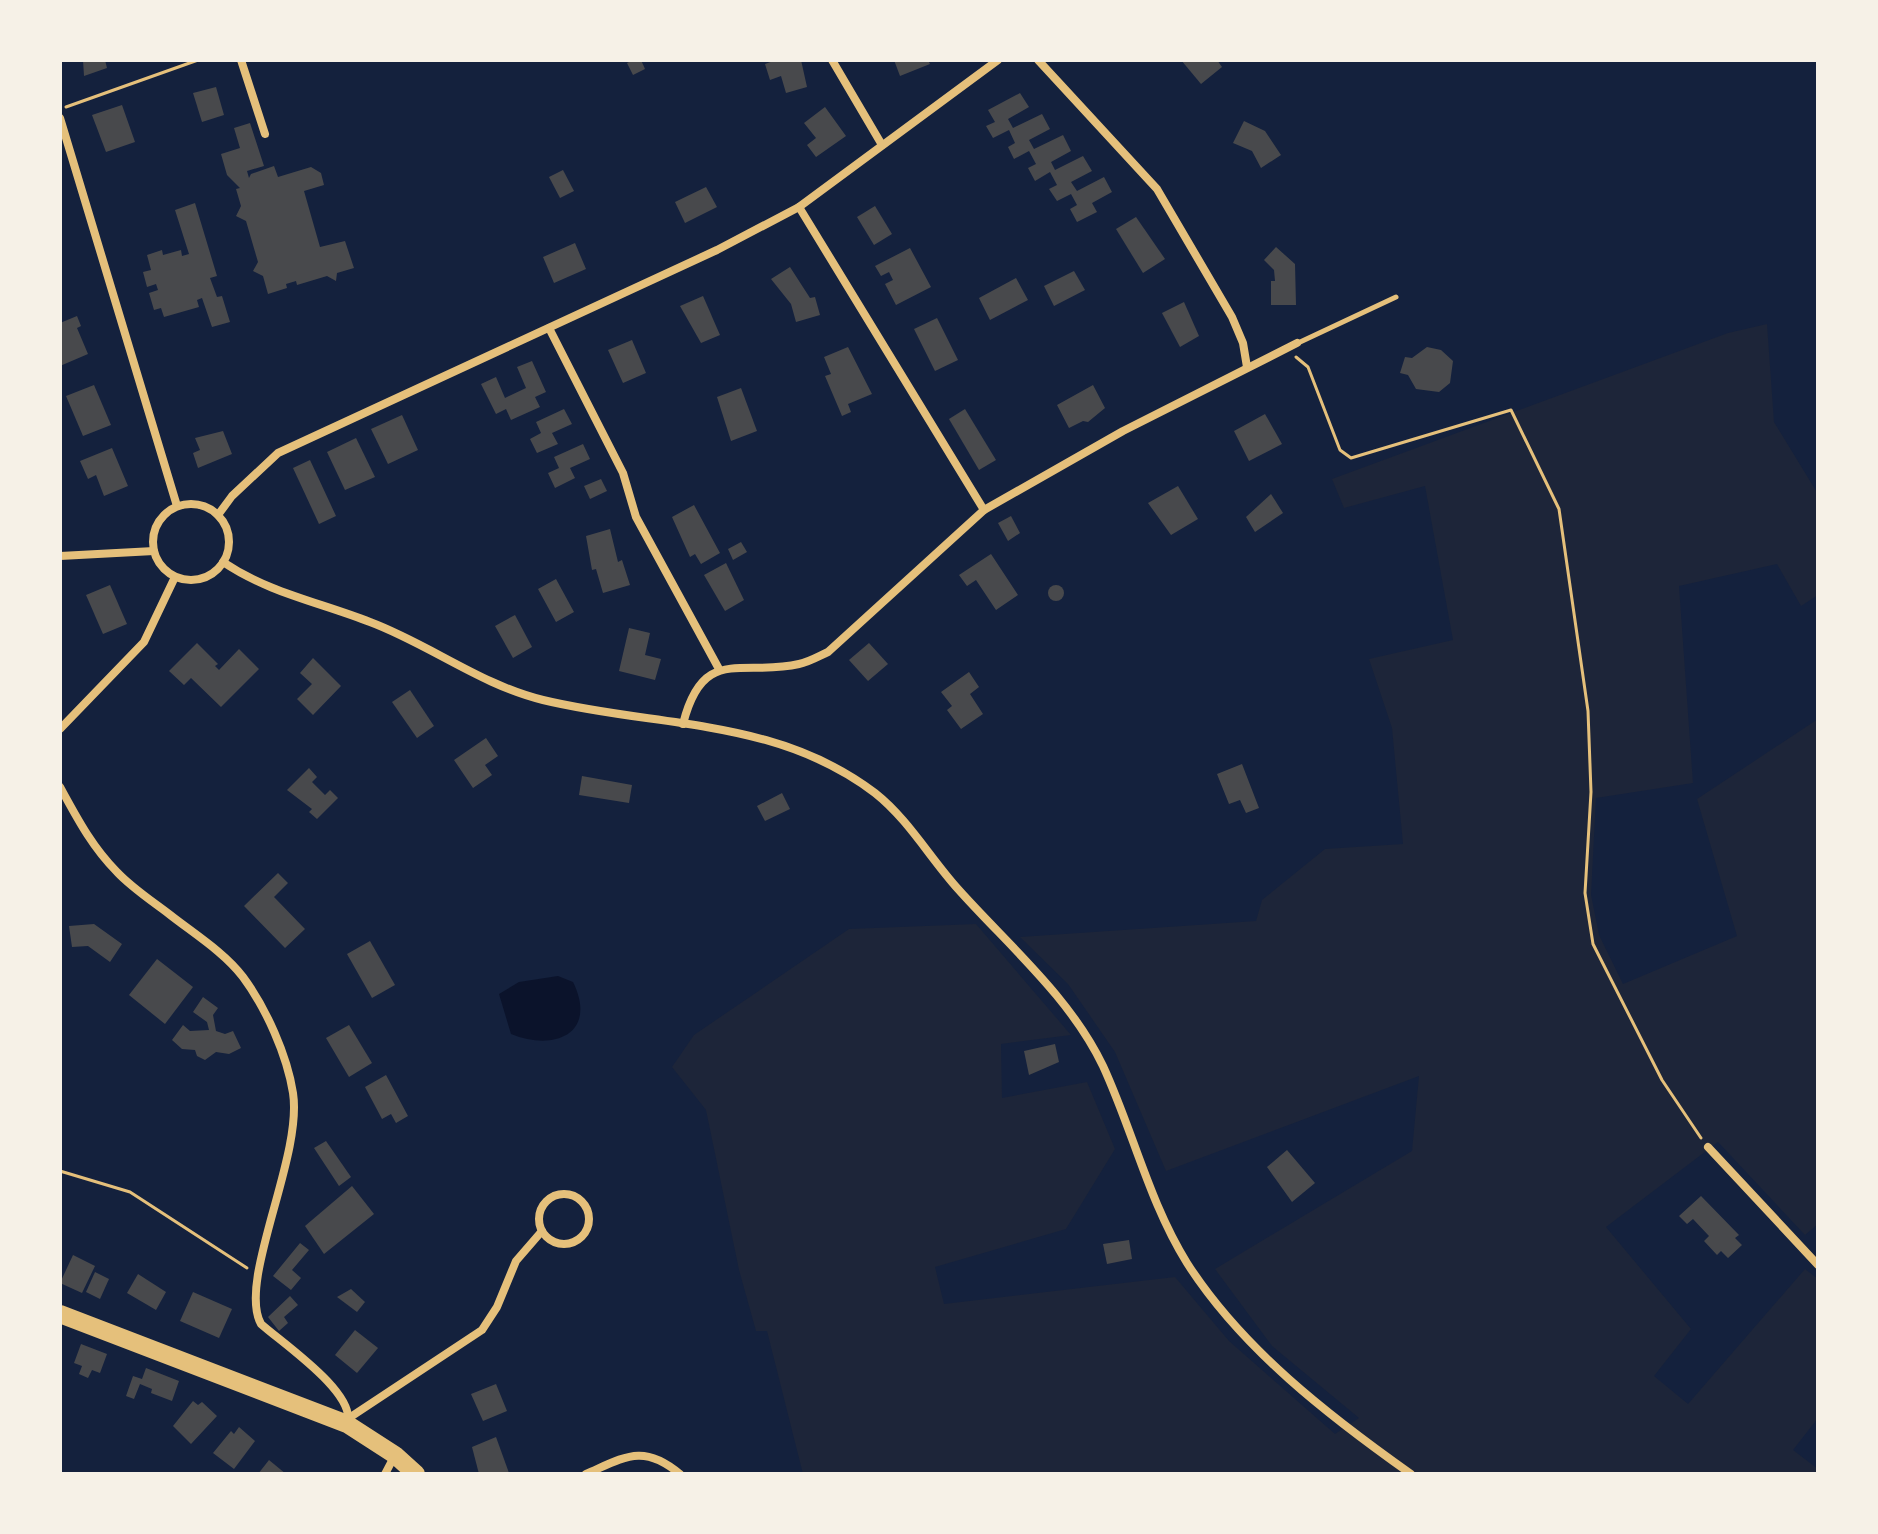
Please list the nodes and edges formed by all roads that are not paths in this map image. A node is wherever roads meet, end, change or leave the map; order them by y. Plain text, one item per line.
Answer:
1 (241, 60) edge
2 (832, 60) edge
3 (998, 60) edge
4 (1038, 60) edge
5 (60, 118) edge
6 (265, 134) dead end
7 (882, 145) junction
8 (799, 207) junction
9 (1396, 297) dead end
10 (549, 328) junction
11 (1297, 343) joint
12 (1247, 367) junction
13 (177, 506) junction
14 (984, 510) junction
15 (218, 515) junction
16 (154, 551) junction
17 (60, 556) edge
18 (223, 562) junction
19 (175, 577) junction
20 (719, 669) junction
21 (683, 724) junction
22 (60, 729) edge
23 (60, 787) edge
24 (1708, 1147) road end
25 (542, 1231) junction
26 (1818, 1265) edge
27 (60, 1314) edge
28 (348, 1421) junction
29 (395, 1455) junction
30 (385, 1474) edge
31 (416, 1474) edge
32 (586, 1474) edge
33 (680, 1474) edge
34 (1411, 1474) edge

1 - 6 street
2 - 7 street
3 - 7 street
4 - 12 street
5 - 13 street
7 - 8 street
8 - 10 street
8 - 14 street
9 - 11 lane
10 - 15 street
10 - 20 street
11 - 12 street
12 - 14 street
13 - 15 street
13 - 16 street
14 - 20 street
15 - 18 street
16 - 17 street
16 - 19 street
18 - 19 street
18 - 21 street
19 - 22 street
20 - 21 street
21 - 34 street
23 - 28 street
24 - 26 street
25 - 25 street
25 - 28 street
27 - 28 main road
28 - 29 main road
29 - 30 street
29 - 31 main road
32 - 33 street

